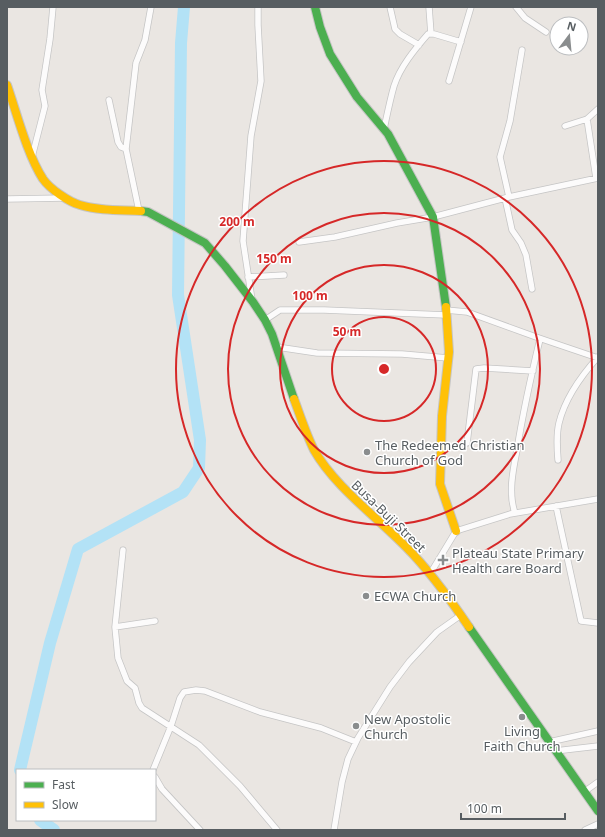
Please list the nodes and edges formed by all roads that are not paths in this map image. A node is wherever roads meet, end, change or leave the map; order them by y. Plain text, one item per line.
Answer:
1 (52, 7) edge
2 (151, 7) edge
3 (258, 7) edge
4 (315, 7) edge
5 (390, 7) edge
6 (429, 7) edge
7 (471, 7) edge
8 (516, 7) edge
9 (546, 32) dead end
10 (431, 34) junction
11 (461, 42) junction
12 (419, 44) junction
13 (522, 50) dead end
14 (449, 81) dead end
15 (7, 85) edge
16 (109, 100) dead end
17 (598, 109) edge
18 (587, 119) junction
19 (565, 126) dead end
20 (384, 129) junction
21 (126, 149) junction
22 (32, 157) junction
23 (597, 179) edge
24 (65, 198) junction
25 (507, 198) junction
26 (7, 199) edge
27 (139, 211) junction
28 (433, 217) junction
29 (299, 242) dead end
30 (284, 274) dead end
31 (248, 277) junction
32 (532, 289) dead end
33 (253, 302) junction
34 (446, 313) junction
35 (265, 320) junction
36 (540, 339) junction
37 (277, 347) junction
38 (598, 357) edge
39 (448, 358) junction
40 (533, 371) junction
41 (467, 443) dead end
42 (558, 460) dead end
43 (598, 499) edge
44 (556, 506) junction
45 (515, 513) junction
46 (456, 531) junction
47 (123, 550) dead end
48 (430, 574) junction
49 (461, 615) junction
50 (155, 621) dead end
51 (598, 623) edge
52 (115, 627) junction
53 (171, 726) junction
54 (598, 731) edge
55 (356, 742) junction
56 (549, 742) junction
57 (598, 746) edge
58 (556, 751) junction
59 (153, 769) edge
60 (156, 780) edge
61 (598, 782) edge
62 (584, 792) junction
63 (598, 811) edge
64 (598, 824) edge
65 (200, 830) edge
66 (277, 830) edge
67 (334, 830) edge
68 (585, 830) edge

1 - 22 street
2 - 21 street
3 - 31 street
4 - 20 street
5 - 12 street
6 - 10 street
7 - 11 street
8 - 9 street
10 - 11 street
10 - 12 street
11 - 14 street
12 - 20 street
13 - 25 street
15 - 22 street, Busa-Buji Street
16 - 21 street
17 - 18 street
18 - 19 street
18 - 23 street
20 - 28 street
21 - 27 street
22 - 24 street, Busa-Buji Street
23 - 25 street
24 - 26 street
24 - 27 street, Busa-Buji Street
25 - 28 street
25 - 32 street
27 - 33 street, Busa-Buji Street
28 - 29 street
28 - 34 street
30 - 31 street
31 - 33 street
33 - 35 street, Busa-Buji Street
34 - 35 street
34 - 36 street
34 - 39 street
35 - 37 street, Busa-Buji Street
36 - 38 street
36 - 40 street
37 - 39 street
37 - 48 street, Busa-Buji Street
38 - 42 street
39 - 46 street
40 - 41 street
40 - 45 street
43 - 44 street
44 - 45 street
44 - 51 street
45 - 46 street
46 - 48 street
47 - 52 street
48 - 49 street, Busa-Buji Street
49 - 55 street
49 - 56 street, Busa-Buji Street
50 - 52 street
52 - 53 street
53 - 55 street
53 - 59 street
53 - 66 street
54 - 56 street
55 - 67 street
56 - 58 street, Busa-Buji Street
57 - 58 street
58 - 62 street, Busa-Buji Street
60 - 65 street
61 - 62 street
62 - 63 street, Busa-Buji Street
64 - 68 street

